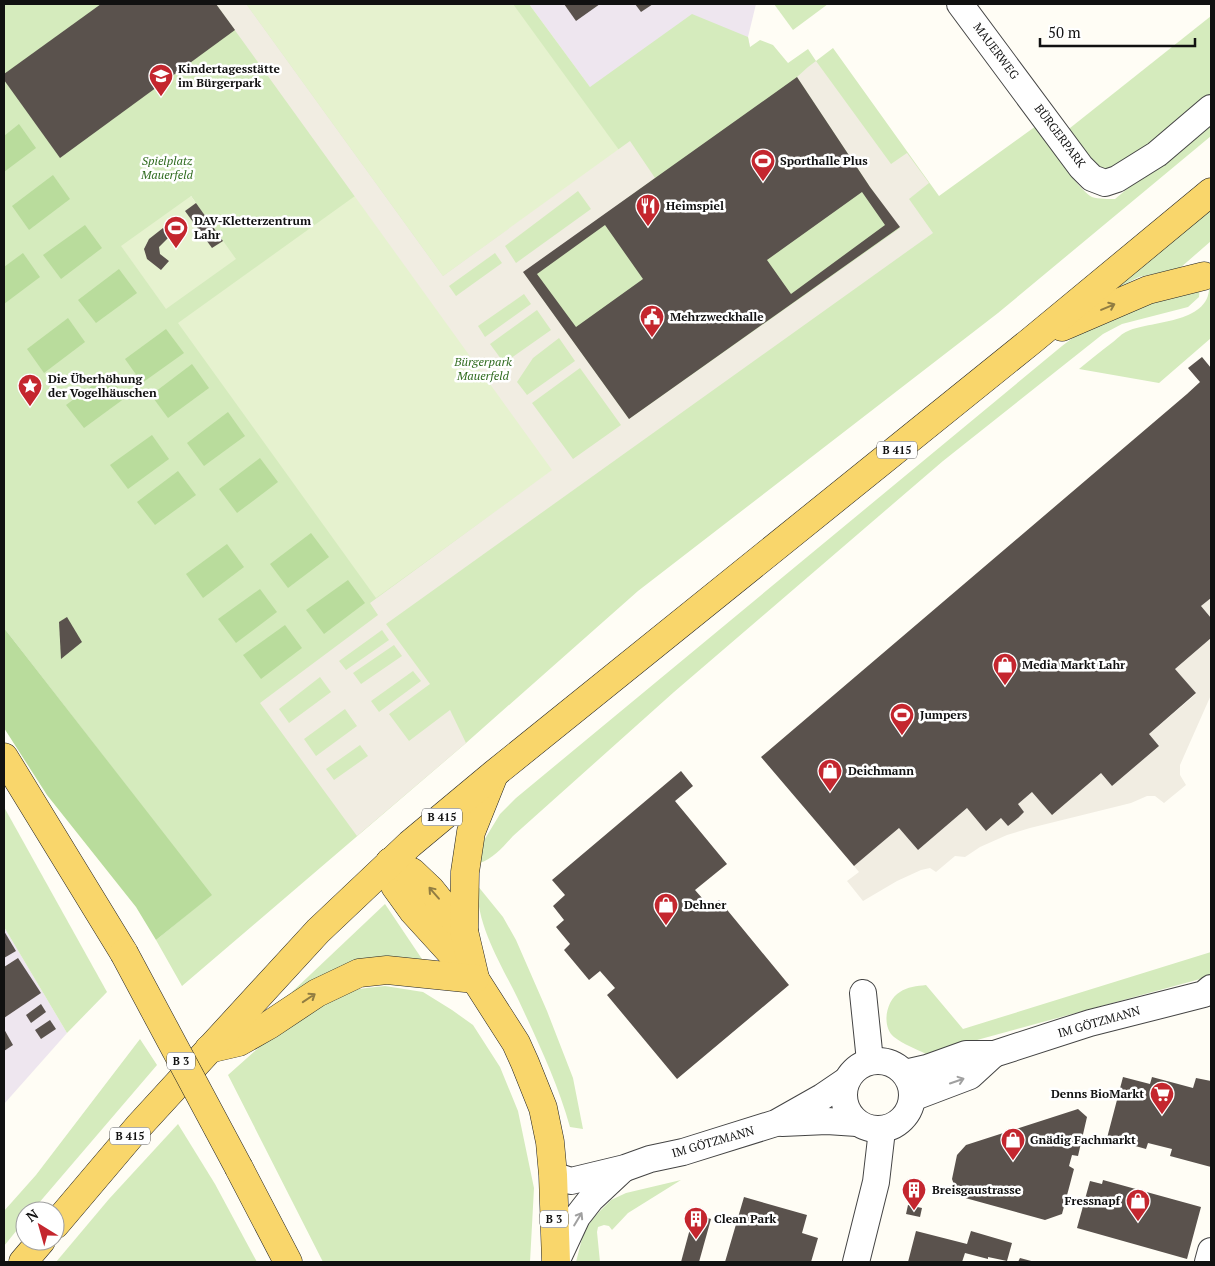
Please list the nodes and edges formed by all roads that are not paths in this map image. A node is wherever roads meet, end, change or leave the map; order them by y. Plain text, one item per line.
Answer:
1 (960, 4) edge
2 (1032, 99) joint
3 (1211, 108) edge
4 (1211, 192) edge
5 (1204, 276) dead end
6 (1031, 341) junction
7 (4, 757) edge
8 (494, 774) junction
9 (390, 862) junction
10 (464, 931) junction
11 (475, 979) junction
12 (863, 993) dead end
13 (1209, 993) edge
14 (208, 1049) junction
15 (994, 1054) junction
16 (870, 1062) junction
17 (904, 1072) junction
18 (847, 1080) junction
19 (912, 1098) junction
20 (776, 1123) junction
21 (857, 1123) junction
22 (882, 1130) junction
23 (650, 1159) junction
24 (625, 1168) junction
25 (553, 1175) junction
26 (65, 1213) edge
27 (1211, 1251) edge
28 (288, 1262) edge
29 (556, 1262) edge
30 (856, 1262) edge
31 (1208, 1262) edge

1 - 2 street, MAUERWEG
2 - 3 street, BÜRGERPARK
4 - 6 main road, B 415
6 -> 5 main road
6 - 8 main road, B 415
7 - 28 main road, B 3, bridge
8 - 9 main road, B 415
8 - 10 main road, B 3
10 -> 9 main road, B 3
9 - 11 main road, B 3
9 - 14 main road, B 415
10 - 11 main road, B 3
14 -> 11 main road, B 3
11 - 25 main road, B 3
12 - 16 street
13 - 15 street, IM GÖTZMANN
14 - 26 main road, B 415
15 - 17 street, IM GÖTZMANN
19 -> 15 street, IM GÖTZMANN
16 - 17 street
16 - 18 street, IM GÖTZMANN
17 - 19 street
18 - 20 street, IM GÖTZMANN
18 - 21 street
19 - 22 street
20 - 21 street, IM GÖTZMANN
20 - 23 street, IM GÖTZMANN
21 - 22 street, IM GÖTZMANN
22 - 30 street
23 - 24 street, B 3
23 - 25 street
24 - 25 street
29 -> 24 street, B 3
25 - 29 main road, B 3
27 - 31 street

